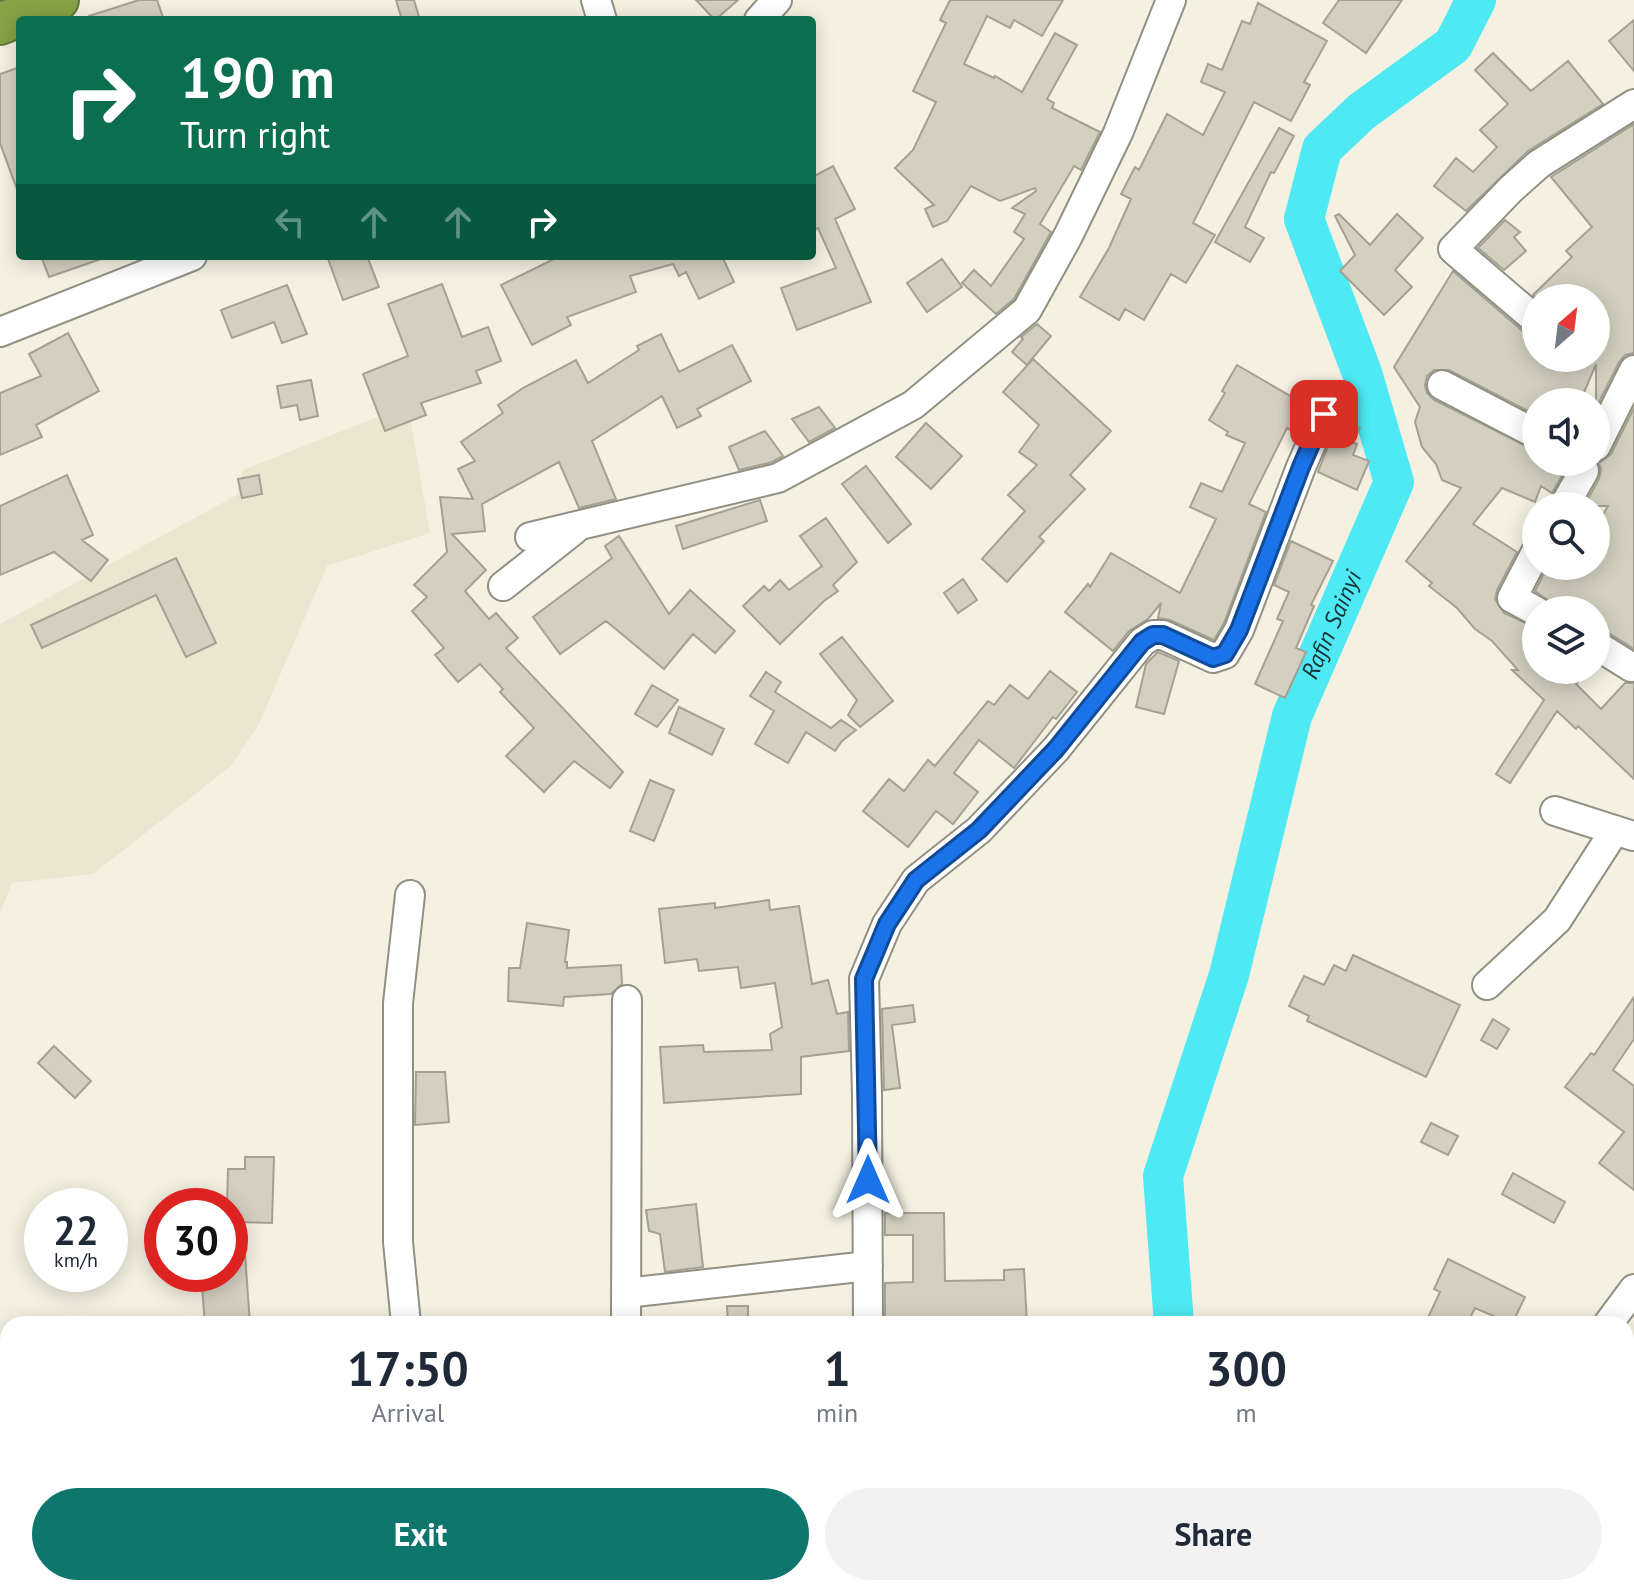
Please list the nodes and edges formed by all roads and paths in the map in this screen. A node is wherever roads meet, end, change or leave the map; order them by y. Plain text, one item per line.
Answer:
1 (58, 0) edge
2 (777, 0) edge
3 (1171, 0) edge
4 (19, 16) edge
5 (763, 16) edge
6 (1634, 104) edge
7 (182, 260) edge
8 (1522, 308) edge
9 (0, 332) edge
10 (1634, 370) edge
11 (1442, 385) dead end
12 (1324, 414) dead end
13 (1610, 414) edge
14 (1522, 427) edge
15 (578, 527) junction
16 (530, 537) dead end
17 (1522, 579) edge
18 (503, 586) dead end
19 (1522, 603) edge
20 (1610, 654) edge
21 (1631, 667) dead end
22 (1555, 811) dead end
23 (1625, 833) edge
24 (410, 895) dead end
25 (1487, 985) dead end
26 (627, 1000) dead end
27 (868, 1266) junction
28 (1634, 1289) edge
29 (626, 1293) junction
30 (405, 1316) edge
31 (626, 1316) edge
32 (868, 1316) edge
33 (1614, 1316) edge

1 - 4 highway
2 - 5 street
3 - 15 street
6 - 8 street
7 - 9 street
10 - 13 street
11 - 14 street
12 - 27 street
15 - 16 street
15 - 18 street
17 - 19 street
20 - 21 street
22 - 23 street
23 - 25 street
24 - 30 street
26 - 29 street
27 - 29 street
27 - 32 street
28 - 33 street
29 - 31 street

